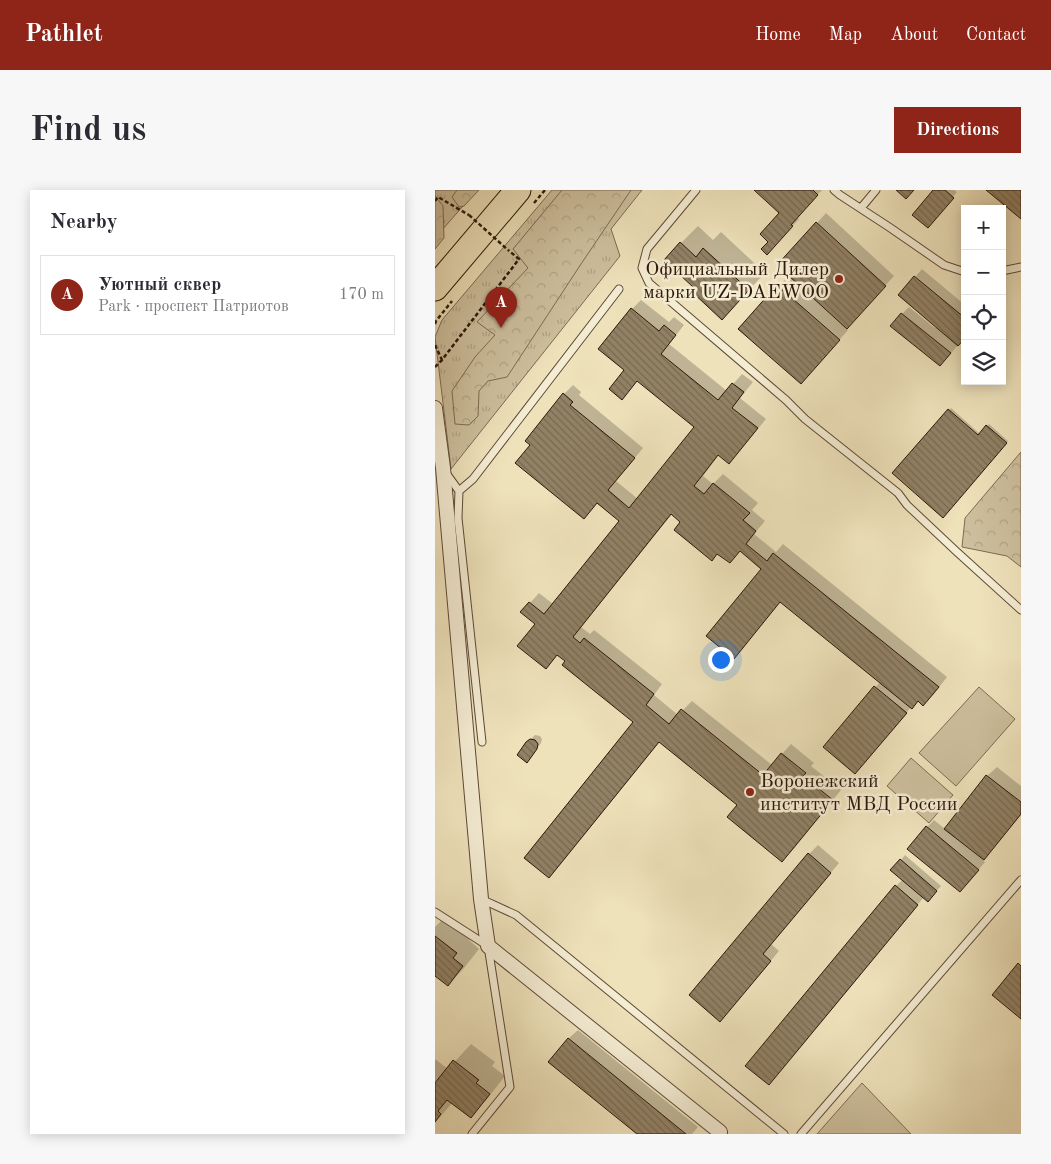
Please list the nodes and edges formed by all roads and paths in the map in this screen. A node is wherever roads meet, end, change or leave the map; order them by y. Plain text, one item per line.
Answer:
1 (518, 190) edge
2 (696, 190) edge
3 (834, 190) edge
4 (876, 190) edge
5 (435, 201) edge
6 (861, 208) junction
7 (1021, 267) edge
8 (1006, 270) edge
9 (961, 271) edge
10 (435, 288) edge
11 (619, 289) dead end
12 (435, 345) edge
13 (443, 360) junction
14 (435, 367) edge
15 (435, 408) edge
16 (443, 468) junction
17 (459, 491) junction
18 (1021, 610) edge
19 (482, 742) dead end
20 (1021, 880) edge
21 (481, 899) junction
22 (435, 912) edge
23 (488, 946) junction
24 (720, 1132) dead end
25 (472, 1134) edge
26 (784, 1134) edge
27 (801, 1134) edge

1 - 10 highway
2 - 18 lane
3 - 6 lane
4 - 6 lane
5 - 13 path, bridge
6 - 9 lane
7 - 8 lane
11 - 17 lane
12 - 13 path
13 - 14 path
15 - 16 street
16 - 17 lane
16 - 21 street
17 - 19 lane
20 - 27 lane
21 - 23 street
21 - 26 lane
22 - 23 lane
23 - 24 street
23 - 25 lane

